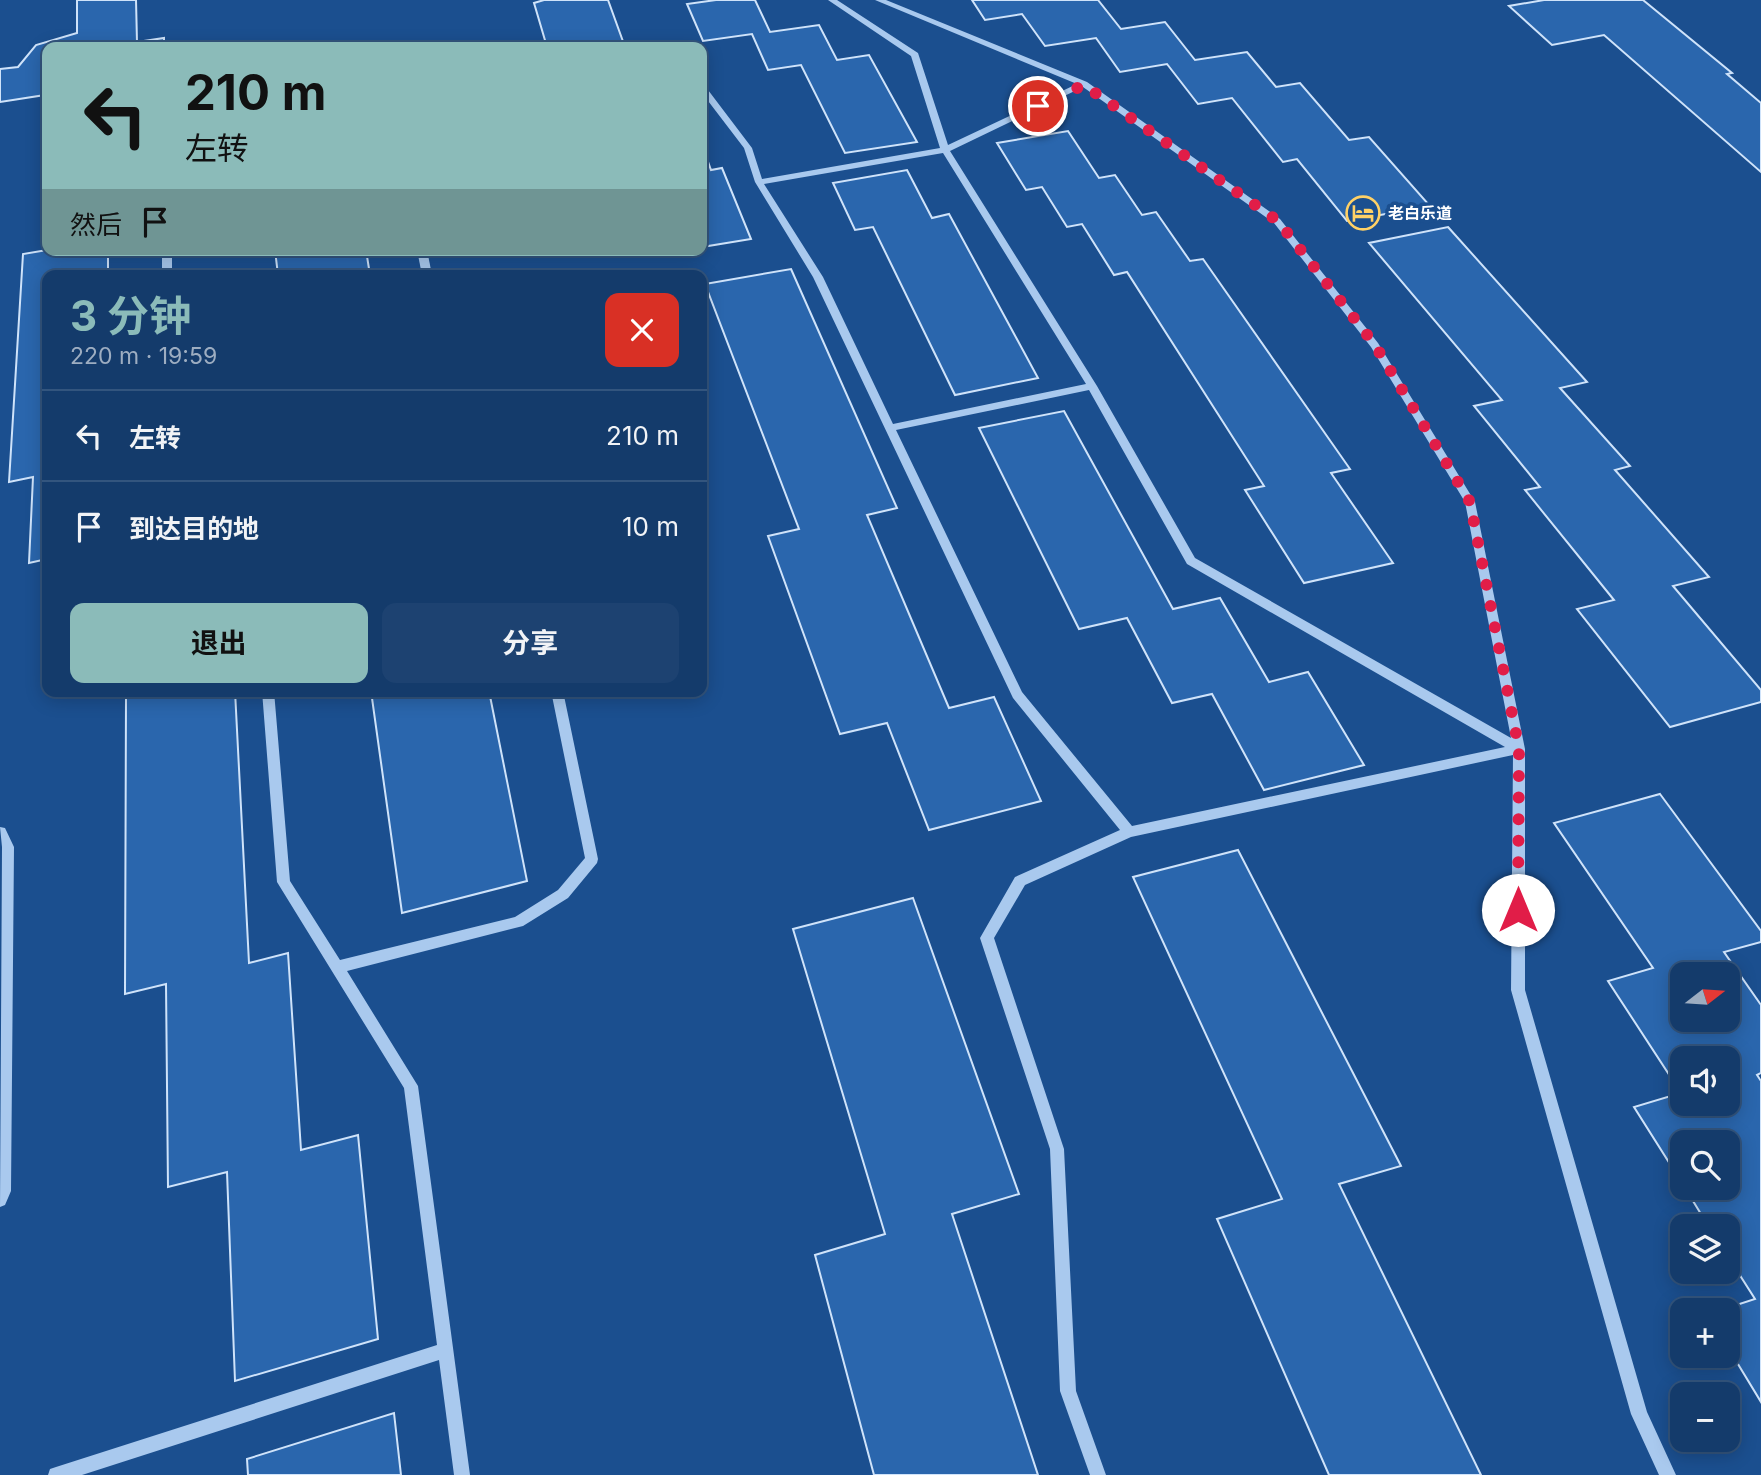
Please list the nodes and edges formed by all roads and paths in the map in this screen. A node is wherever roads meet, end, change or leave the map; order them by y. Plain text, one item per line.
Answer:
1 (832, 0) edge
2 (880, 0) edge
3 (1084, 85) junction
4 (707, 95) edge
5 (946, 150) junction
6 (759, 182) junction
7 (167, 258) dead end
8 (167, 270) edge
9 (1092, 386) junction
10 (890, 428) junction
11 (269, 697) edge
12 (558, 697) edge
13 (1519, 749) junction
14 (0, 832) edge
15 (1129, 832) junction
16 (338, 967) junction
17 (0, 1200) edge
18 (446, 1350) junction
19 (57, 1475) edge
20 (462, 1475) edge
21 (1098, 1475) edge
22 (1668, 1475) edge

1 - 5 lane
2 - 3 street
3 - 5 street
3 - 13 street
4 - 6 street
5 - 6 street
5 - 9 lane
6 - 10 street
7 - 8 street
9 - 10 street
9 - 13 lane
10 - 15 street
11 - 16 street
12 - 16 street
13 - 15 street
13 - 22 street
14 - 17 street
15 - 21 street
16 - 18 street
18 - 19 lane
18 - 20 street

